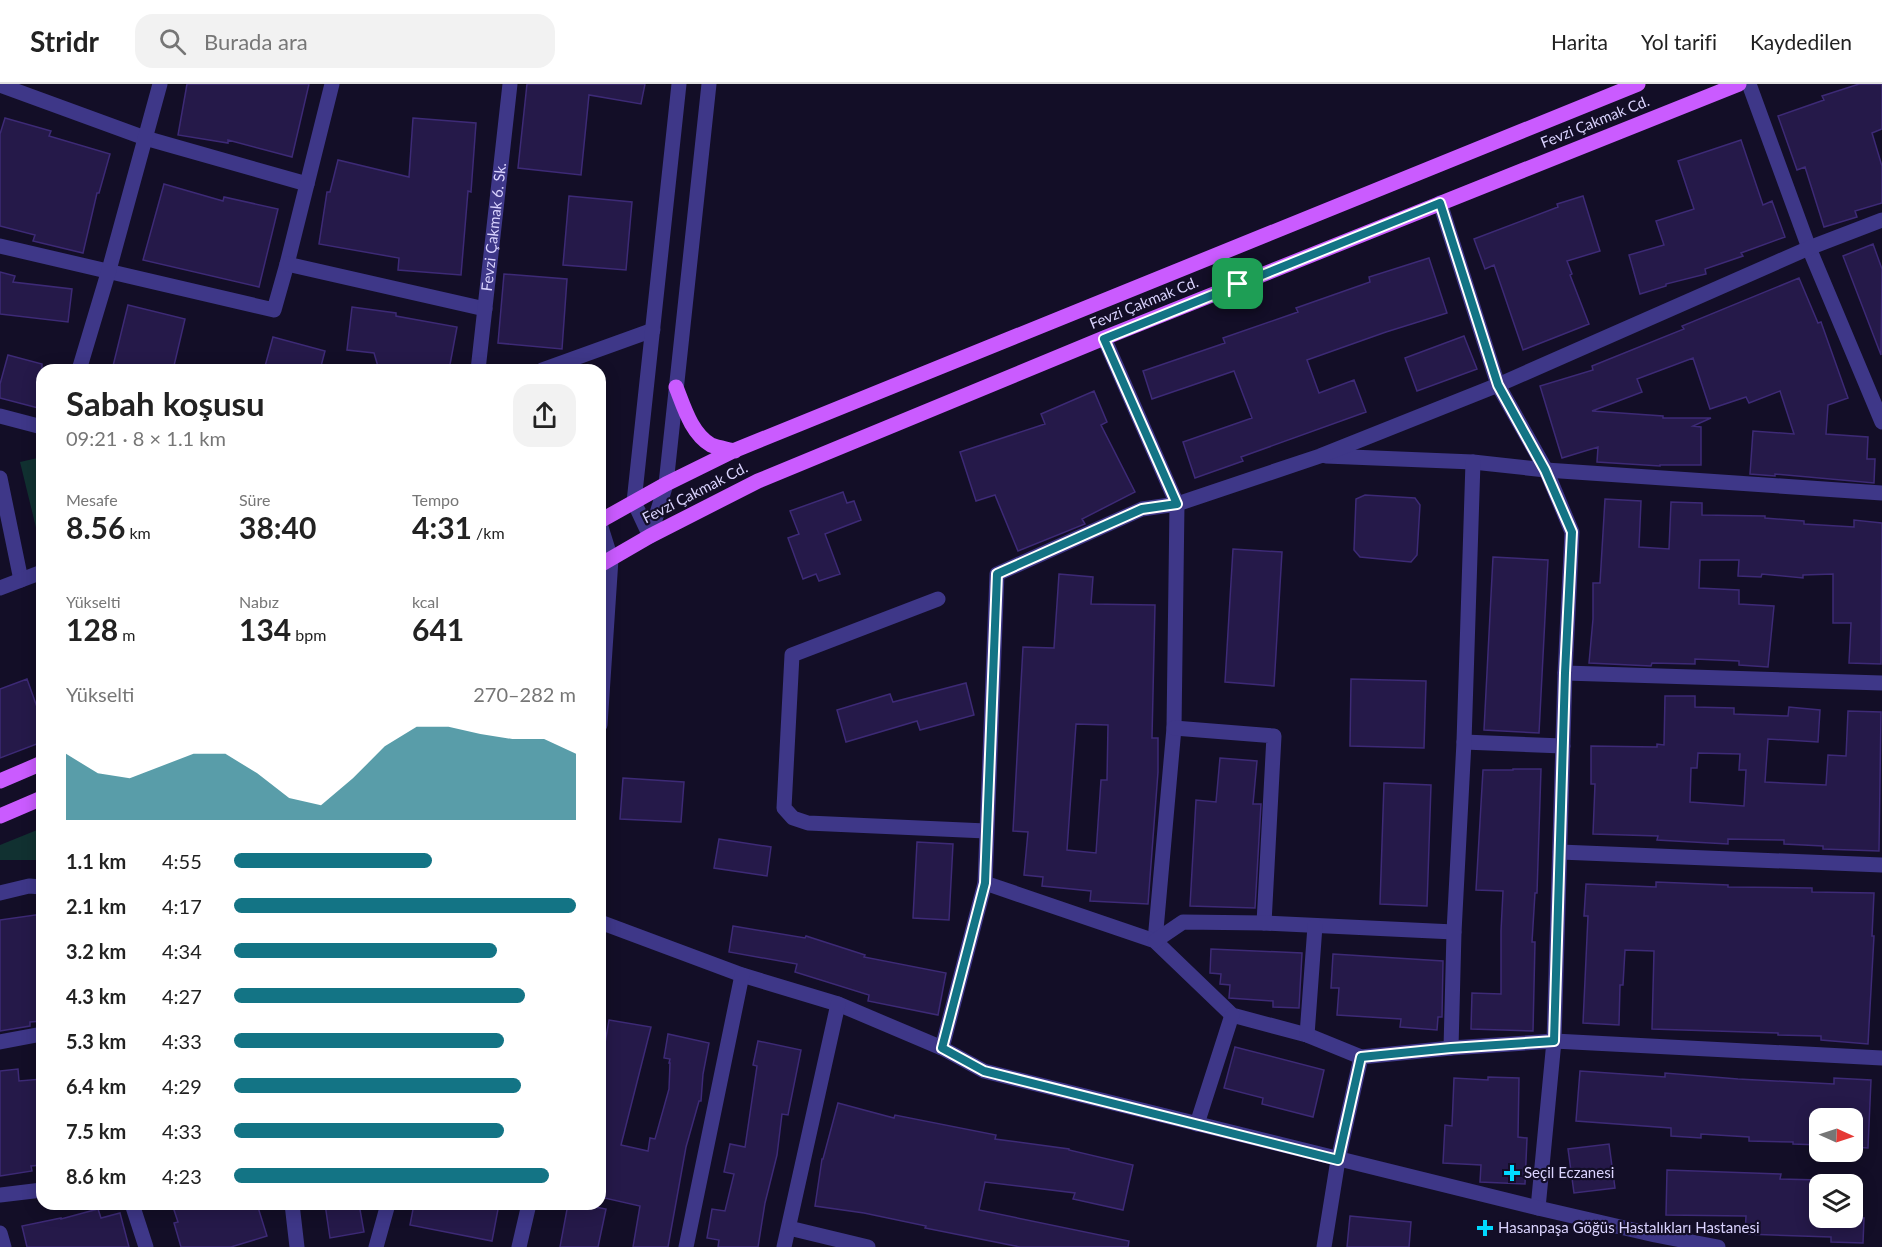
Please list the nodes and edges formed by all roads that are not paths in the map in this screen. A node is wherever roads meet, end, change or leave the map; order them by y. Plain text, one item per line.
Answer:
1 (160, 84) edge
2 (332, 84) edge
3 (510, 84) edge
4 (679, 84) edge
5 (709, 84) edge
6 (1638, 84) edge
7 (1739, 84) edge
8 (1749, 84) edge
9 (0, 86) edge
10 (145, 138) junction
11 (307, 184) junction
12 (1440, 203) junction
13 (1882, 220) edge
14 (0, 246) edge
15 (1809, 248) junction
16 (287, 264) junction
17 (109, 270) junction
18 (485, 309) junction
19 (653, 330) junction
20 (1104, 339) junction
21 (81, 364) edge
22 (479, 364) edge
23 (559, 364) edge
24 (1498, 385) junction
25 (676, 387) junction
26 (1879, 405) edge
27 (0, 416) edge
28 (1882, 422) edge
29 (36, 425) edge
30 (735, 451) junction
31 (1320, 456) junction
32 (1473, 462) junction
33 (1545, 470) junction
34 (0, 478) edge
35 (666, 484) junction
36 (1882, 494) edge
37 (634, 502) junction
38 (1177, 504) junction
39 (606, 519) edge
40 (643, 540) junction
41 (606, 561) edge
42 (36, 574) edge
43 (21, 580) junction
44 (0, 588) edge
45 (938, 599) dead end
46 (1565, 673) junction
47 (1882, 683) edge
48 (1174, 728) junction
49 (1464, 742) junction
50 (1563, 746) junction
51 (36, 766) edge
52 (0, 781) edge
53 (36, 801) edge
54 (0, 816) edge
55 (986, 831) junction
56 (1560, 852) junction
57 (1882, 866) edge
58 (985, 883) junction
59 (36, 887) edge
60 (0, 893) edge
61 (1264, 923) junction
62 (606, 924) edge
63 (1316, 926) junction
64 (1454, 932) junction
65 (1155, 941) junction
66 (742, 975) junction
67 (838, 1004) junction
68 (1232, 1015) junction
69 (36, 1035) edge
70 (1307, 1035) junction
71 (1554, 1041) junction
72 (0, 1042) edge
73 (942, 1048) junction
74 (1451, 1048) junction
75 (1361, 1057) junction
76 (1882, 1058) edge
77 (1197, 1124) junction
78 (1338, 1160) junction
79 (36, 1191) edge
80 (0, 1195) edge
81 (1538, 1208) junction
82 (134, 1210) edge
83 (293, 1210) edge
84 (386, 1210) edge
85 (528, 1210) edge
86 (789, 1228) junction
87 (0, 1233) edge
88 (1655, 1241) edge
89 (4, 1247) edge
90 (146, 1247) edge
91 (297, 1247) edge
92 (376, 1247) edge
93 (519, 1247) edge
94 (686, 1247) edge
95 (784, 1247) edge
96 (868, 1247) edge
97 (1324, 1247) edge
98 (1718, 1247) edge

1 - 10 street
2 - 11 street
3 - 18 street, Fevzi Çakmak 6. Sk.
4 - 19 street
5 - 25 street
6 - 30 main road, Fevzi Çakmak Cd.
7 - 12 main road, Fevzi Çakmak Cd.
8 - 15 street
9 - 10 street
10 - 11 street
10 - 17 street
11 - 16 street
12 - 20 main road, Fevzi Çakmak Cd.
12 - 24 street
13 - 15 street
14 - 17 street
15 - 24 street
15 - 26 street
16 - 17 street
16 - 18 street
17 - 21 street
18 - 22 street, Fevzi Çakmak 6. Sk.
19 - 23 street
19 - 37 street
20 - 38 street
20 - 40 main road, Fevzi Çakmak Cd.
24 - 31 street
24 - 33 street
25 - 30 main road
25 - 35 street
26 - 28 street
27 - 29 street
30 - 35 main road, Fevzi Çakmak Cd.
31 - 32 street
31 - 38 street
32 - 33 street
32 - 49 street
33 - 36 street
33 - 46 street
34 - 43 street
35 - 37 main road, Fevzi Çakmak Cd.
35 - 40 street
37 - 39 main road, Fevzi Çakmak Cd.
37 - 40 street
38 - 48 street
38 - 55 street
40 - 41 main road, Fevzi Çakmak Cd.
42 - 43 street
43 - 44 street
45 - 55 street
46 - 47 street
46 - 50 street
48 - 61 street
48 - 65 street
49 - 50 street
49 - 64 street
50 - 56 street
51 - 52 main road
53 - 54 main road
55 - 58 street
56 - 57 street
56 - 71 street
58 - 65 street
58 - 73 street
59 - 60 street
61 - 63 street
61 - 65 street
62 - 66 street
63 - 64 street
63 - 70 street
64 - 74 street
65 - 68 street
66 - 67 street
66 - 94 street
67 - 73 street
67 - 86 street
68 - 70 street
68 - 77 street
69 - 72 street
70 - 75 street
71 - 74 street
71 - 76 street
71 - 81 street
73 - 77 street
74 - 75 street
75 - 78 street
77 - 78 street
78 - 81 street
78 - 97 street
79 - 80 street
81 - 88 street
82 - 90 street
83 - 91 street
84 - 92 street
85 - 93 street
86 - 95 street
86 - 96 street
87 - 89 street
88 - 98 street

